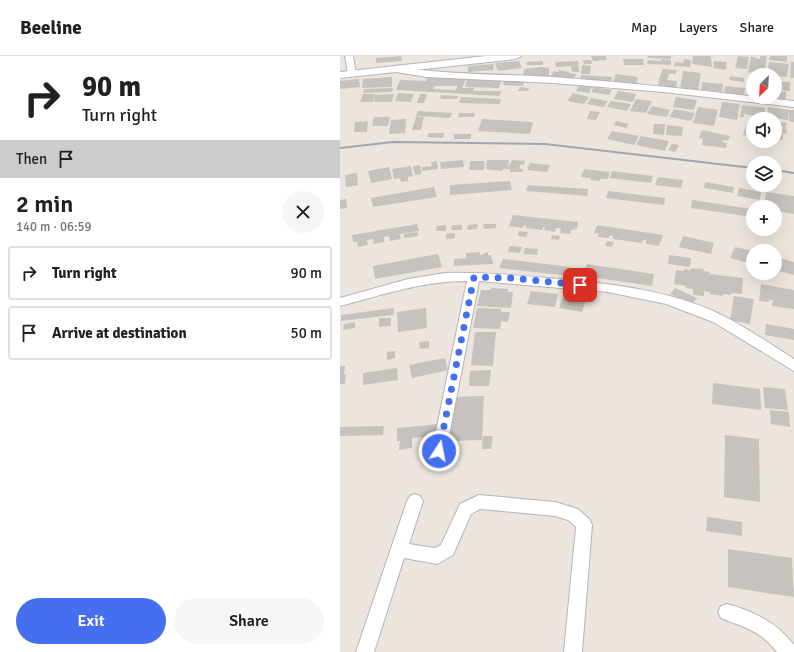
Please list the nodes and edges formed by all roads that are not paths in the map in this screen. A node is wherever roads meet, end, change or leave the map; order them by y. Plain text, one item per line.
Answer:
1 (349, 56) edge
2 (516, 56) edge
3 (399, 70) junction
4 (352, 74) junction
5 (340, 75) edge
6 (794, 104) edge
7 (474, 277) junction
8 (340, 302) edge
9 (794, 366) edge
10 (439, 451) dead end
11 (415, 501) dead end
12 (399, 550) junction
13 (727, 612) dead end
14 (364, 652) edge
15 (573, 652) edge
16 (788, 652) edge

1 - 4 street
2 - 3 street
3 - 4 street
3 - 6 street
4 - 5 street
7 - 8 street
7 - 9 street
7 - 10 street
11 - 12 street
12 - 14 street
12 - 15 street
13 - 16 street

